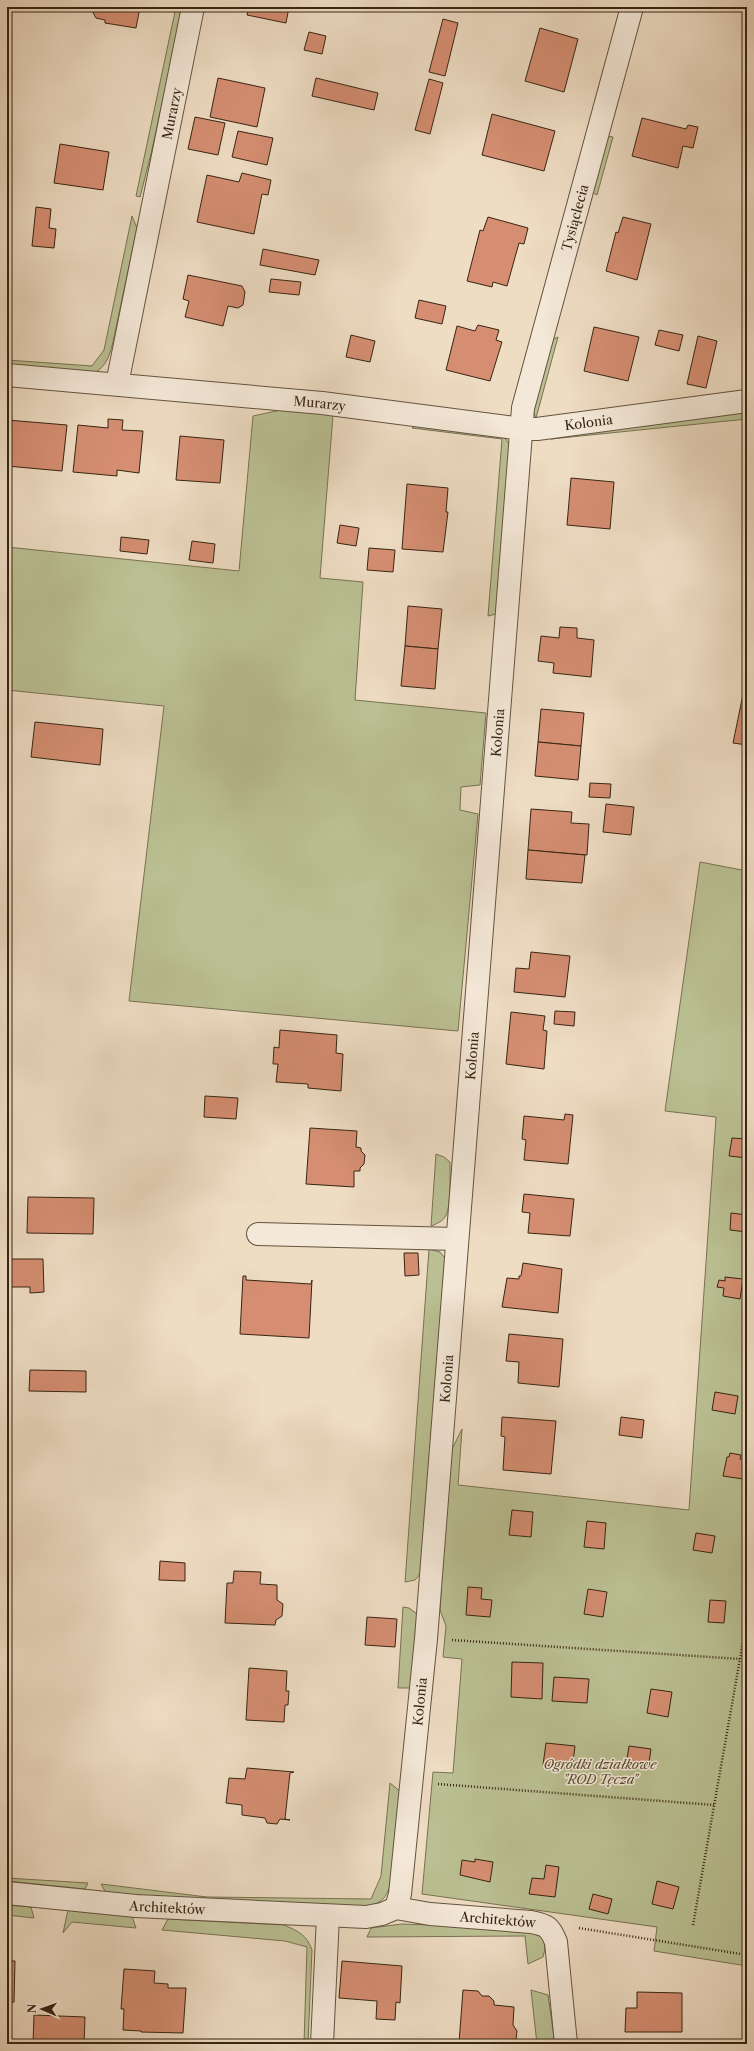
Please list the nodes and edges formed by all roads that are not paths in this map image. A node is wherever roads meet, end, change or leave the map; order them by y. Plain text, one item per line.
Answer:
1 (193, 7) edge
2 (632, 7) edge
3 (7, 375) edge
4 (117, 384) junction
5 (747, 400) edge
6 (522, 429) junction
7 (258, 1234) dead end
8 (457, 1239) junction
9 (7, 1893) edge
10 (396, 1908) junction
11 (328, 1916) junction
12 (322, 2044) edge
13 (566, 2044) edge

1 - 4 street, Murarzy
2 - 6 street, Tysiąclecia
3 - 4 street, Murarzy
4 - 6 street, Murarzy
5 - 6 street, Kolonia
6 - 8 street, Kolonia
7 - 8 street
8 - 10 street, Kolonia
9 - 11 street, Architektów
10 - 11 street, Architektów
10 - 13 street, Architektów
11 - 12 street

